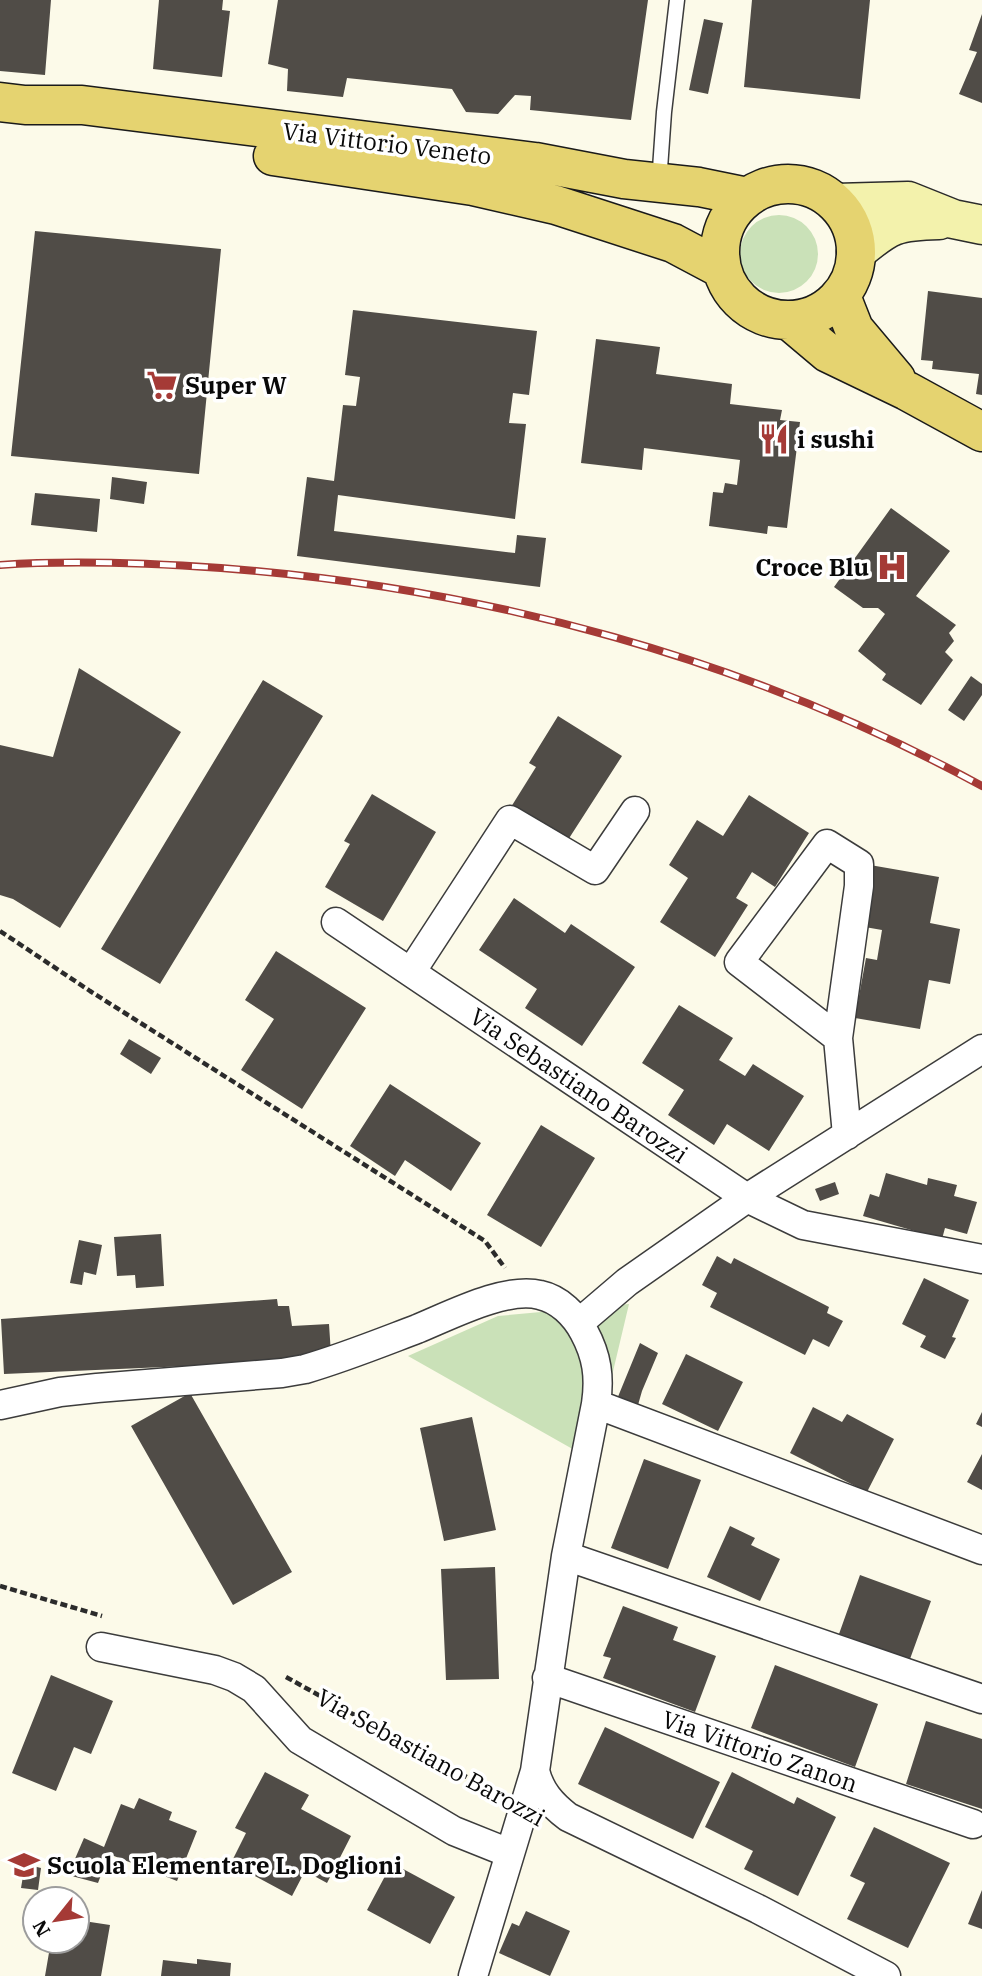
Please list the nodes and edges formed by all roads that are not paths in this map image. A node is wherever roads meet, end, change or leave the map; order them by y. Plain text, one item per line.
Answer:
1 (677, 0) edge
2 (13, 104) edge
3 (659, 184) junction
4 (748, 197) junction
5 (836, 204) junction
6 (967, 222) edge
7 (856, 252) junction
8 (722, 269) junction
9 (841, 296) junction
10 (790, 321) junction
11 (907, 391) junction
12 (982, 432) edge
13 (635, 811) dead end
14 (336, 922) dead end
15 (411, 972) junction
16 (838, 1038) junction
17 (982, 1049) edge
18 (847, 1135) junction
19 (747, 1198) junction
20 (982, 1259) edge
21 (579, 1323) junction
22 (596, 1404) junction
23 (0, 1405) edge
24 (982, 1550) edge
25 (566, 1556) junction
26 (101, 1647) dead end
27 (547, 1678) junction
28 (982, 1699) edge
29 (535, 1771) junction
30 (973, 1824) dead end
31 (509, 1853) junction
32 (473, 1976) edge
33 (886, 1976) edge

1 - 3 lane
2 - 3 main road, Via Vittorio Veneto
2 - 8 main road, Via Vittorio Veneto
3 - 4 main road, Via Vittorio Veneto
4 - 5 main road
4 - 8 main road
5 - 6 main road
5 - 7 main road
6 - 7 main road
7 - 9 main road
8 - 10 main road
9 - 10 main road
9 - 11 main road
10 - 11 main road
11 - 12 main road
13 - 15 street
14 - 15 street, Via Sebastiano Barozzi
15 - 19 street, Via Sebastiano Barozzi
16 - 16 street
16 - 18 street
17 - 18 street
18 - 19 street
19 - 20 street, Via Sebastiano Barozzi
19 - 21 street
21 - 22 street
21 - 23 street
22 - 24 street
22 - 25 street
25 - 27 street
25 - 28 street
26 - 31 street, Via Sebastiano Barozzi
27 - 29 street
27 - 30 street, Via Vittorio Zanon
29 - 31 street
29 - 33 street
31 - 32 street

